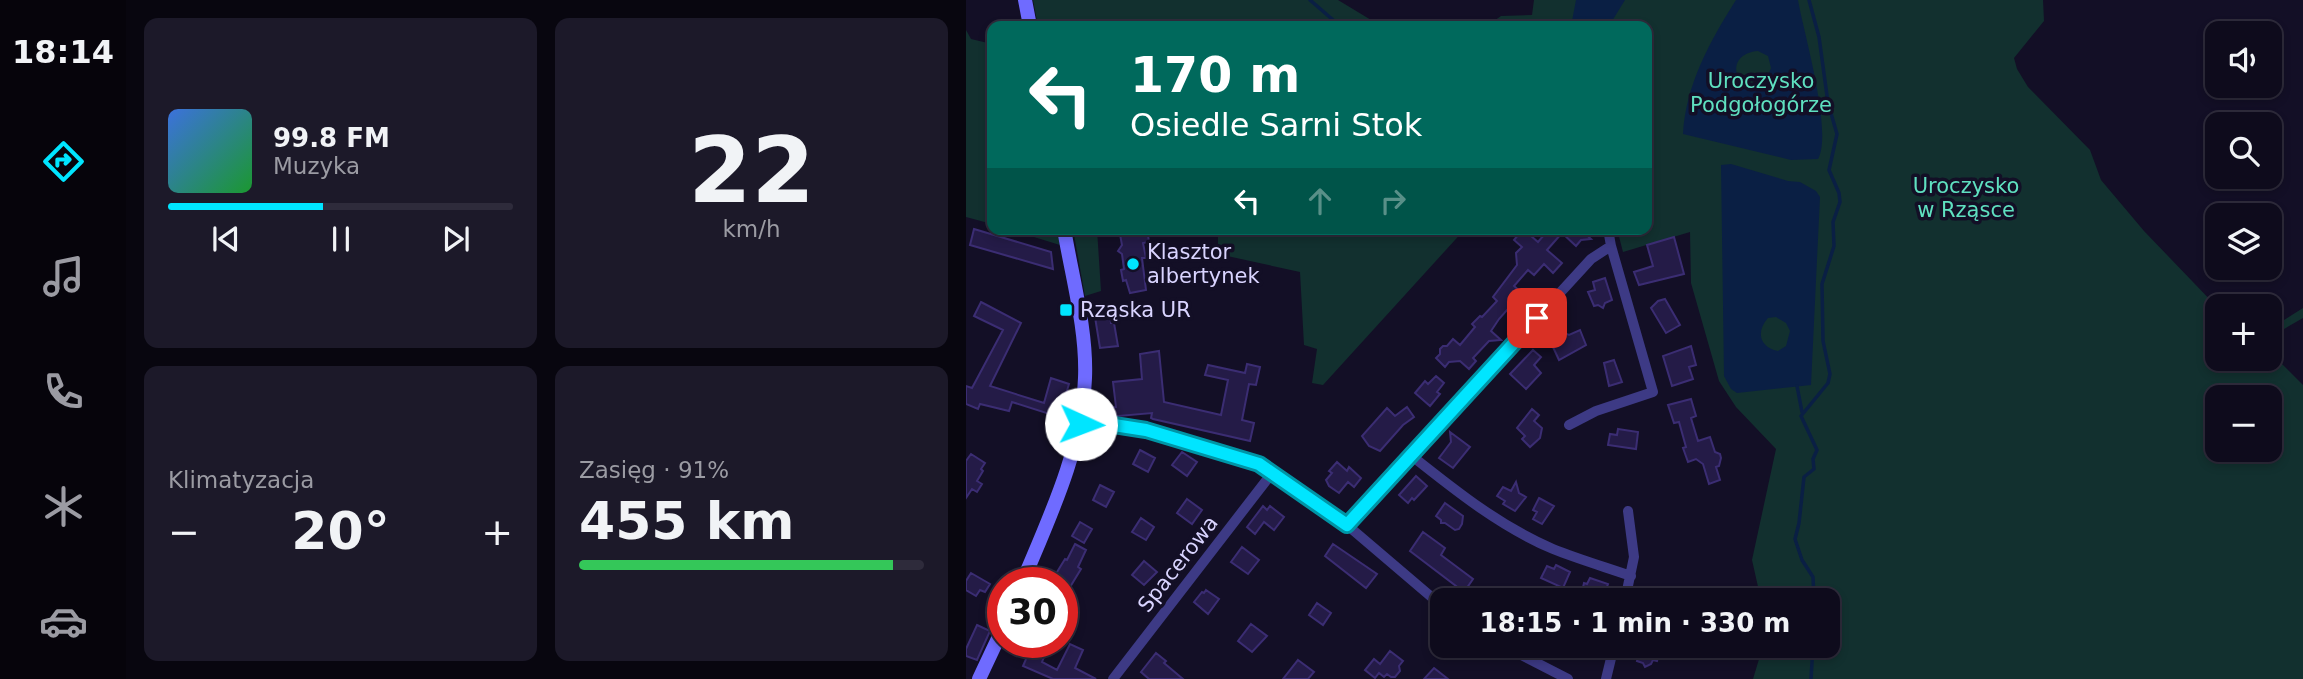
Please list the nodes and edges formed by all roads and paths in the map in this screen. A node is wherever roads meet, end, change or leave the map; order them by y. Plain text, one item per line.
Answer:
1 (1026, 0) edge
2 (1029, 21) edge
3 (1065, 235) edge
4 (1609, 235) edge
5 (1612, 246) junction
6 (1081, 424) junction
7 (1569, 425) dead end
8 (1412, 456) junction
9 (1272, 473) junction
10 (1628, 511) dead end
11 (1347, 525) junction
12 (1029, 567) edge
13 (1631, 576) junction
14 (1628, 588) edge
15 (1430, 596) edge
16 (989, 658) edge
17 (1528, 658) edge
18 (1612, 658) edge
19 (1117, 678) edge
20 (979, 679) edge
21 (1569, 679) edge
22 (1606, 679) edge

1 - 2 street
3 - 6 street
4 - 5 street
5 - 7 street
5 - 8 street
6 - 9 street
6 - 12 street
8 - 11 street
8 - 13 street
9 - 11 street
9 - 19 street, Spacerowa
10 - 13 street
11 - 15 street
13 - 14 street
16 - 20 street
17 - 21 street
18 - 22 street

